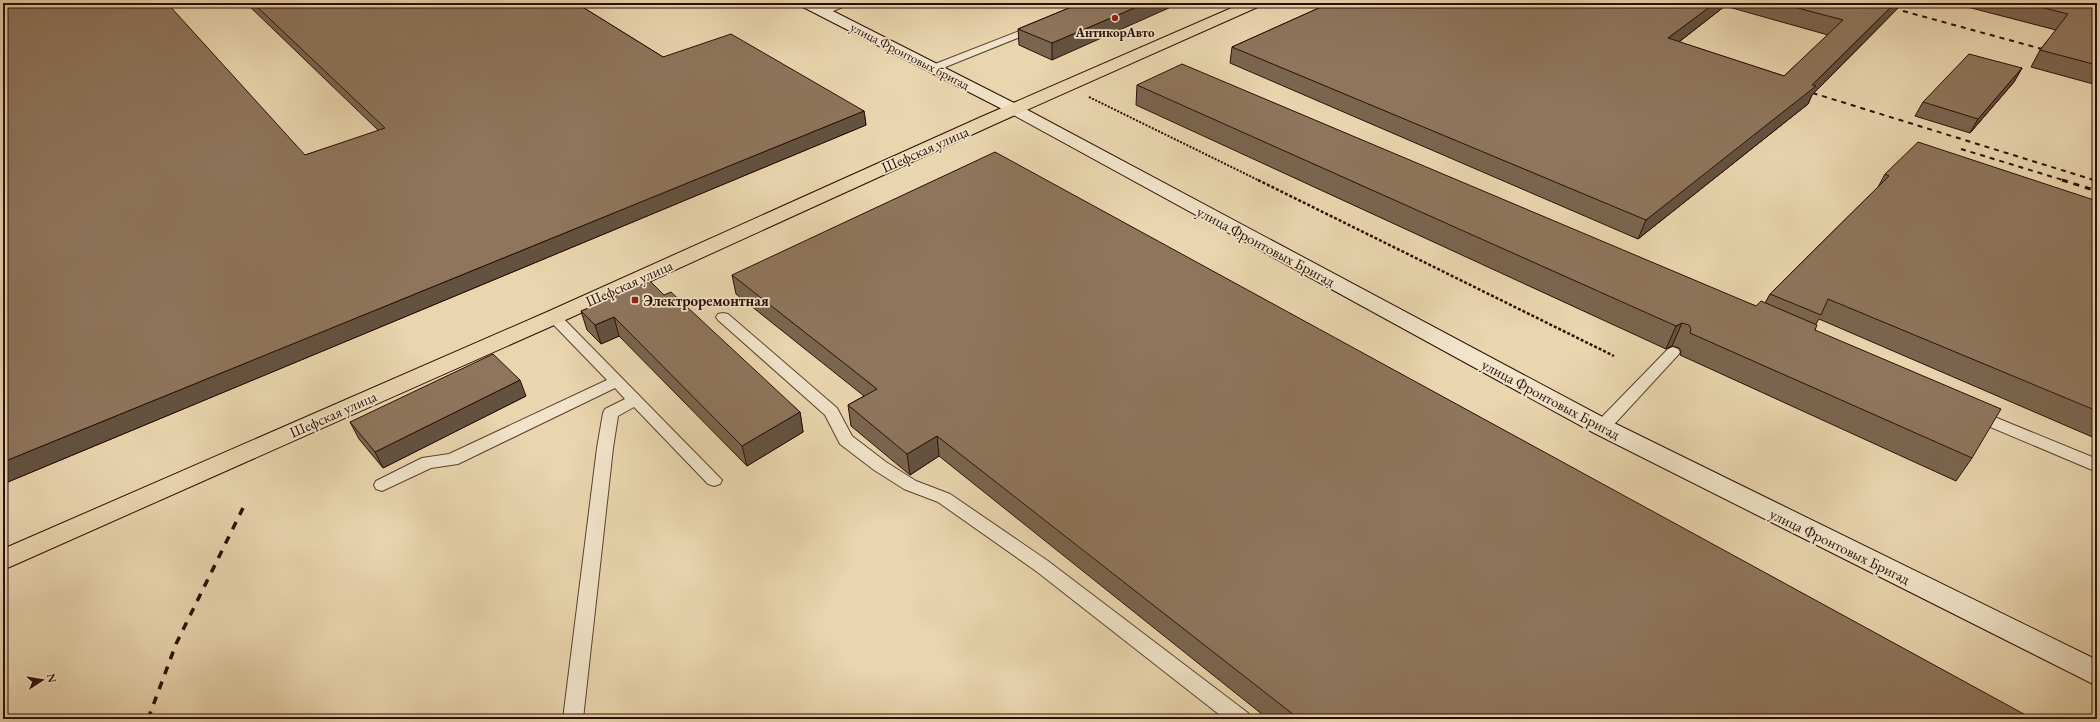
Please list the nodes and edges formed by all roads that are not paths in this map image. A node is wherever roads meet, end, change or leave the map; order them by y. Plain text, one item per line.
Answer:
1 (806, 3) edge
2 (847, 3) edge
3 (1255, 3) edge
4 (823, 12) junction
5 (1040, 26) edge
6 (934, 68) junction
7 (1014, 109) junction
8 (554, 317) junction
9 (723, 317) dead end
10 (1673, 352) dead end
11 (617, 381) junction
12 (635, 400) junction
13 (1966, 410) edge
14 (1602, 427) junction
15 (2097, 466) edge
16 (714, 480) dead end
17 (382, 485) dead end
18 (3, 560) edge
19 (2097, 674) edge
20 (573, 719) edge
21 (1241, 719) edge

1 - 4 main road, улица Фронтовых бригад
2 - 4 lane
3 - 7 main road, Шефская улица
4 - 6 main road, улица Фронтовых бригад
5 - 6 lane
6 - 7 main road, улица Фронтовых бригад
7 - 8 main road, Шефская улица
7 - 14 main road, улица Фронтовых Бригад
8 - 11 lane
8 - 18 main road, Шефская улица
9 - 21 lane
10 - 14 lane
11 - 12 lane
11 - 17 lane
12 - 16 lane
12 - 20 lane
13 - 15 lane
14 - 19 main road, улица Фронтовых Бригад

